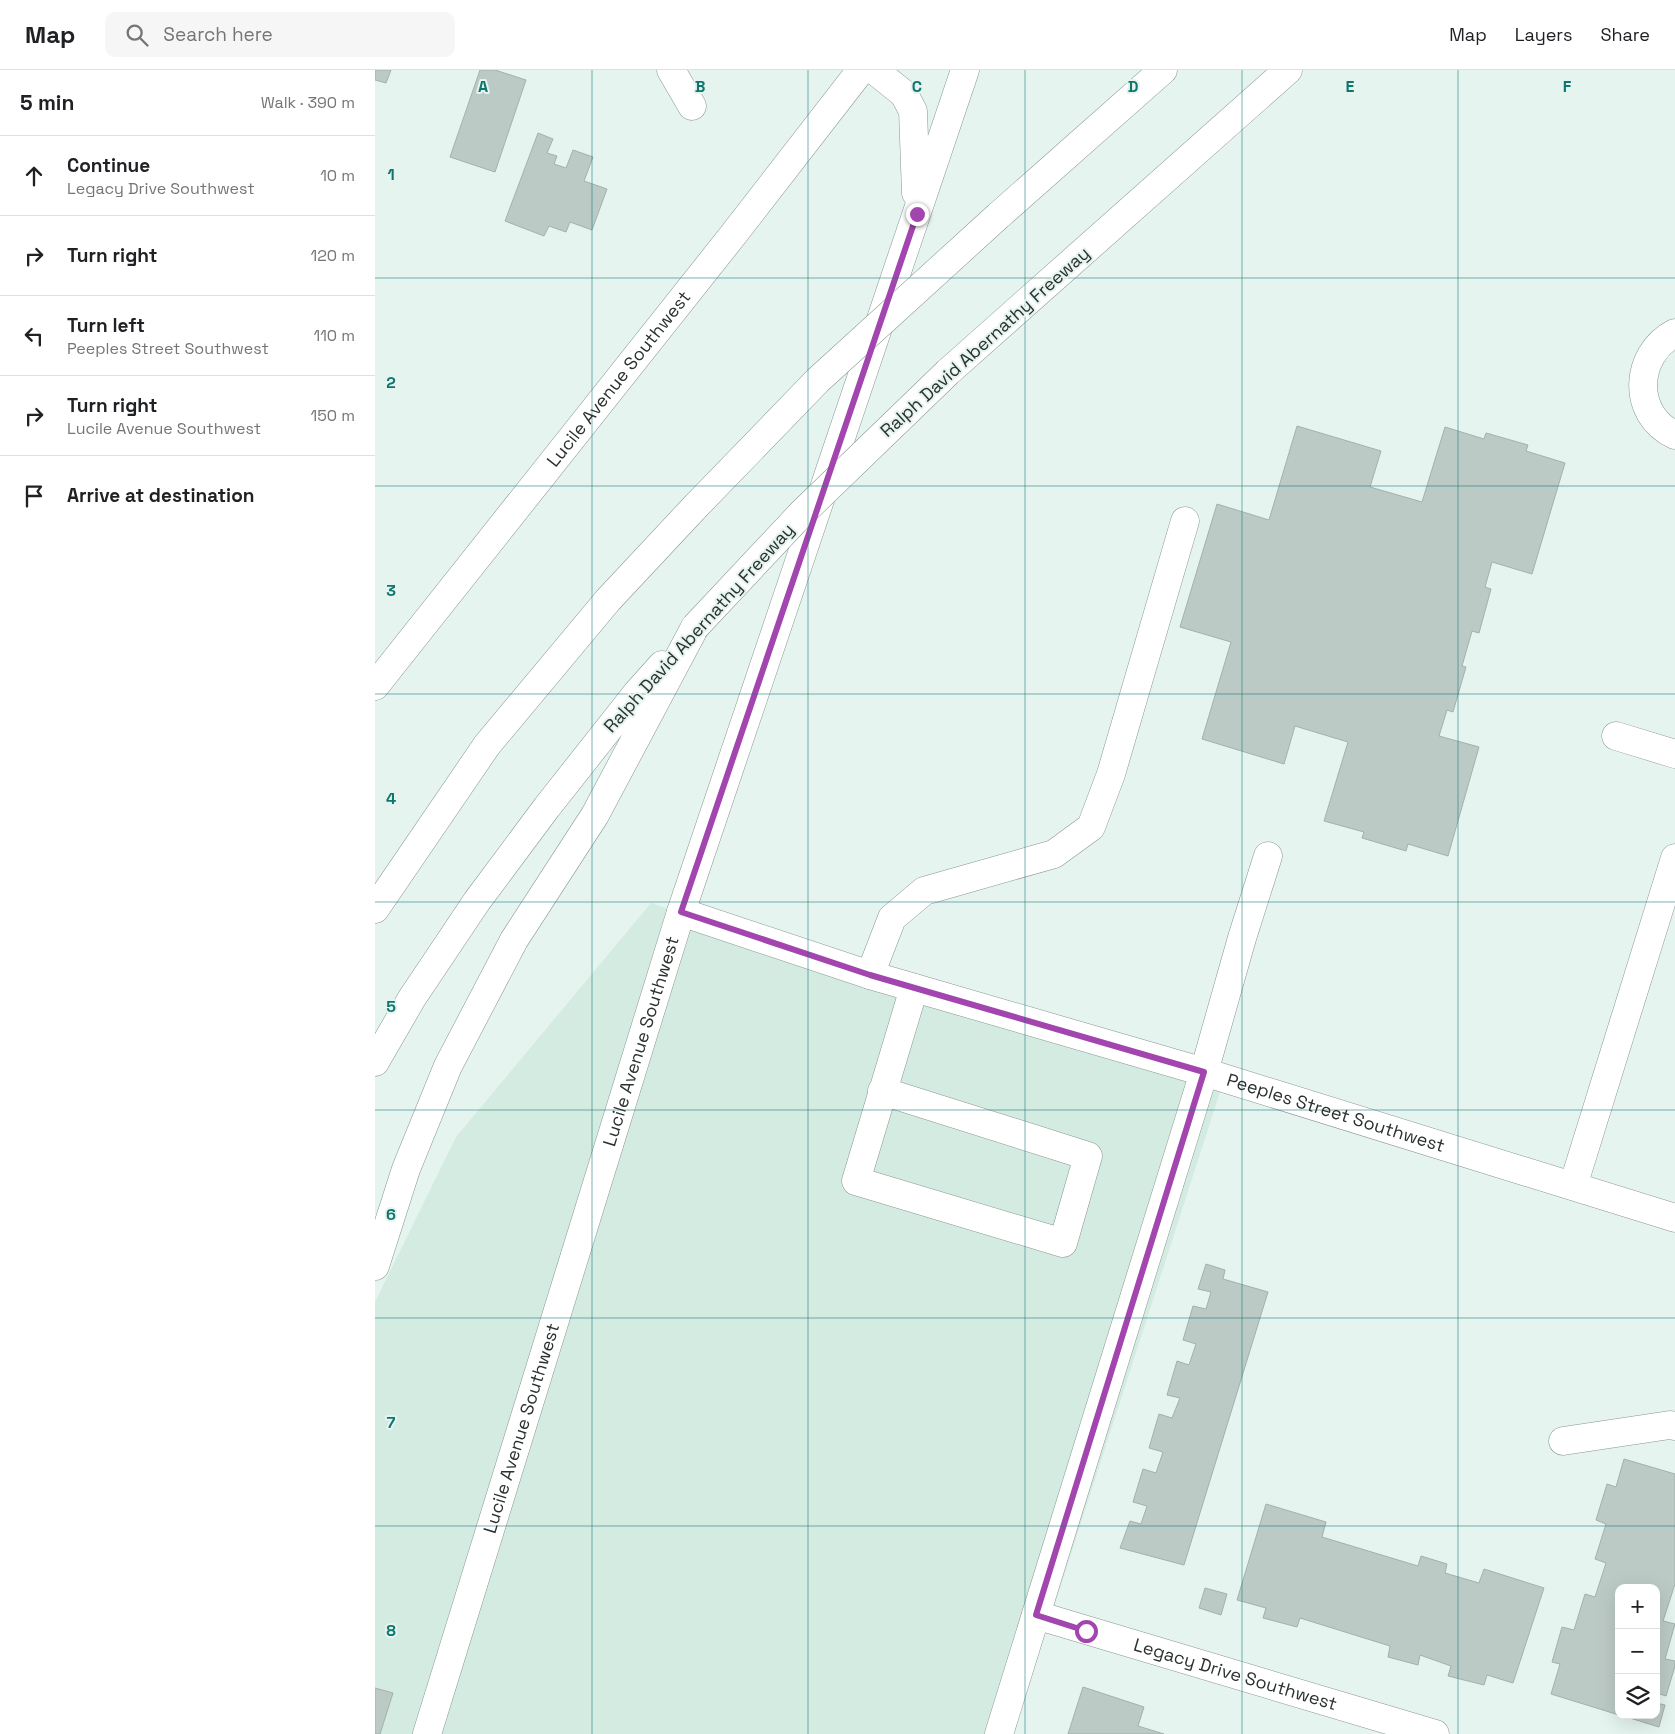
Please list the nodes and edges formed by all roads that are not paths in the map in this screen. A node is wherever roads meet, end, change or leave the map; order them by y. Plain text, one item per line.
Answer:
1 (671, 70) edge
2 (861, 70) edge
3 (874, 70) edge
4 (965, 70) edge
5 (1163, 70) edge
6 (1288, 70) edge
7 (691, 106) dead end
8 (917, 214) junction
9 (1675, 333) edge
10 (1675, 435) edge
11 (1185, 521) dead end
12 (695, 627) junction
13 (375, 686) edge
14 (1616, 736) dead end
15 (1675, 754) edge
16 (1269, 856) dead end
17 (1675, 858) edge
18 (375, 909) edge
19 (681, 912) junction
20 (870, 975) junction
21 (913, 988) junction
22 (375, 1062) edge
23 (1204, 1072) junction
24 (882, 1091) junction
25 (1573, 1186) junction
26 (1675, 1218) edge
27 (375, 1266) edge
28 (1675, 1426) edge
29 (1563, 1441) dead end
30 (1036, 1615) junction
31 (427, 1734) edge
32 (999, 1734) edge
33 (1435, 1734) edge

1 - 7 main road
2 - 13 main road, Lucile Avenue Southwest
3 - 8 main road
4 - 8 main road, Lucile Avenue Southwest
5 - 18 main road, bridge
6 - 12 main road, Ralph David Abernathy Freeway, bridge
8 - 19 main road, Lucile Avenue Southwest
9 - 10 main road
11 - 20 main road
12 - 22 main road, Ralph David Abernathy Freeway
12 - 27 main road
14 - 15 main road
16 - 23 main road
17 - 25 main road
19 - 20 main road, Peeples Street Southwest
19 - 31 main road, Lucile Avenue Southwest
20 - 21 main road, Peeples Street Southwest
21 - 23 main road, Peeples Street Southwest
21 - 24 main road
23 - 25 main road, Peeples Street Southwest
23 - 30 main road
24 - 24 main road
25 - 26 main road, Peeples Street Southwest
28 - 29 main road
30 - 32 main road
30 - 33 main road, Legacy Drive Southwest

